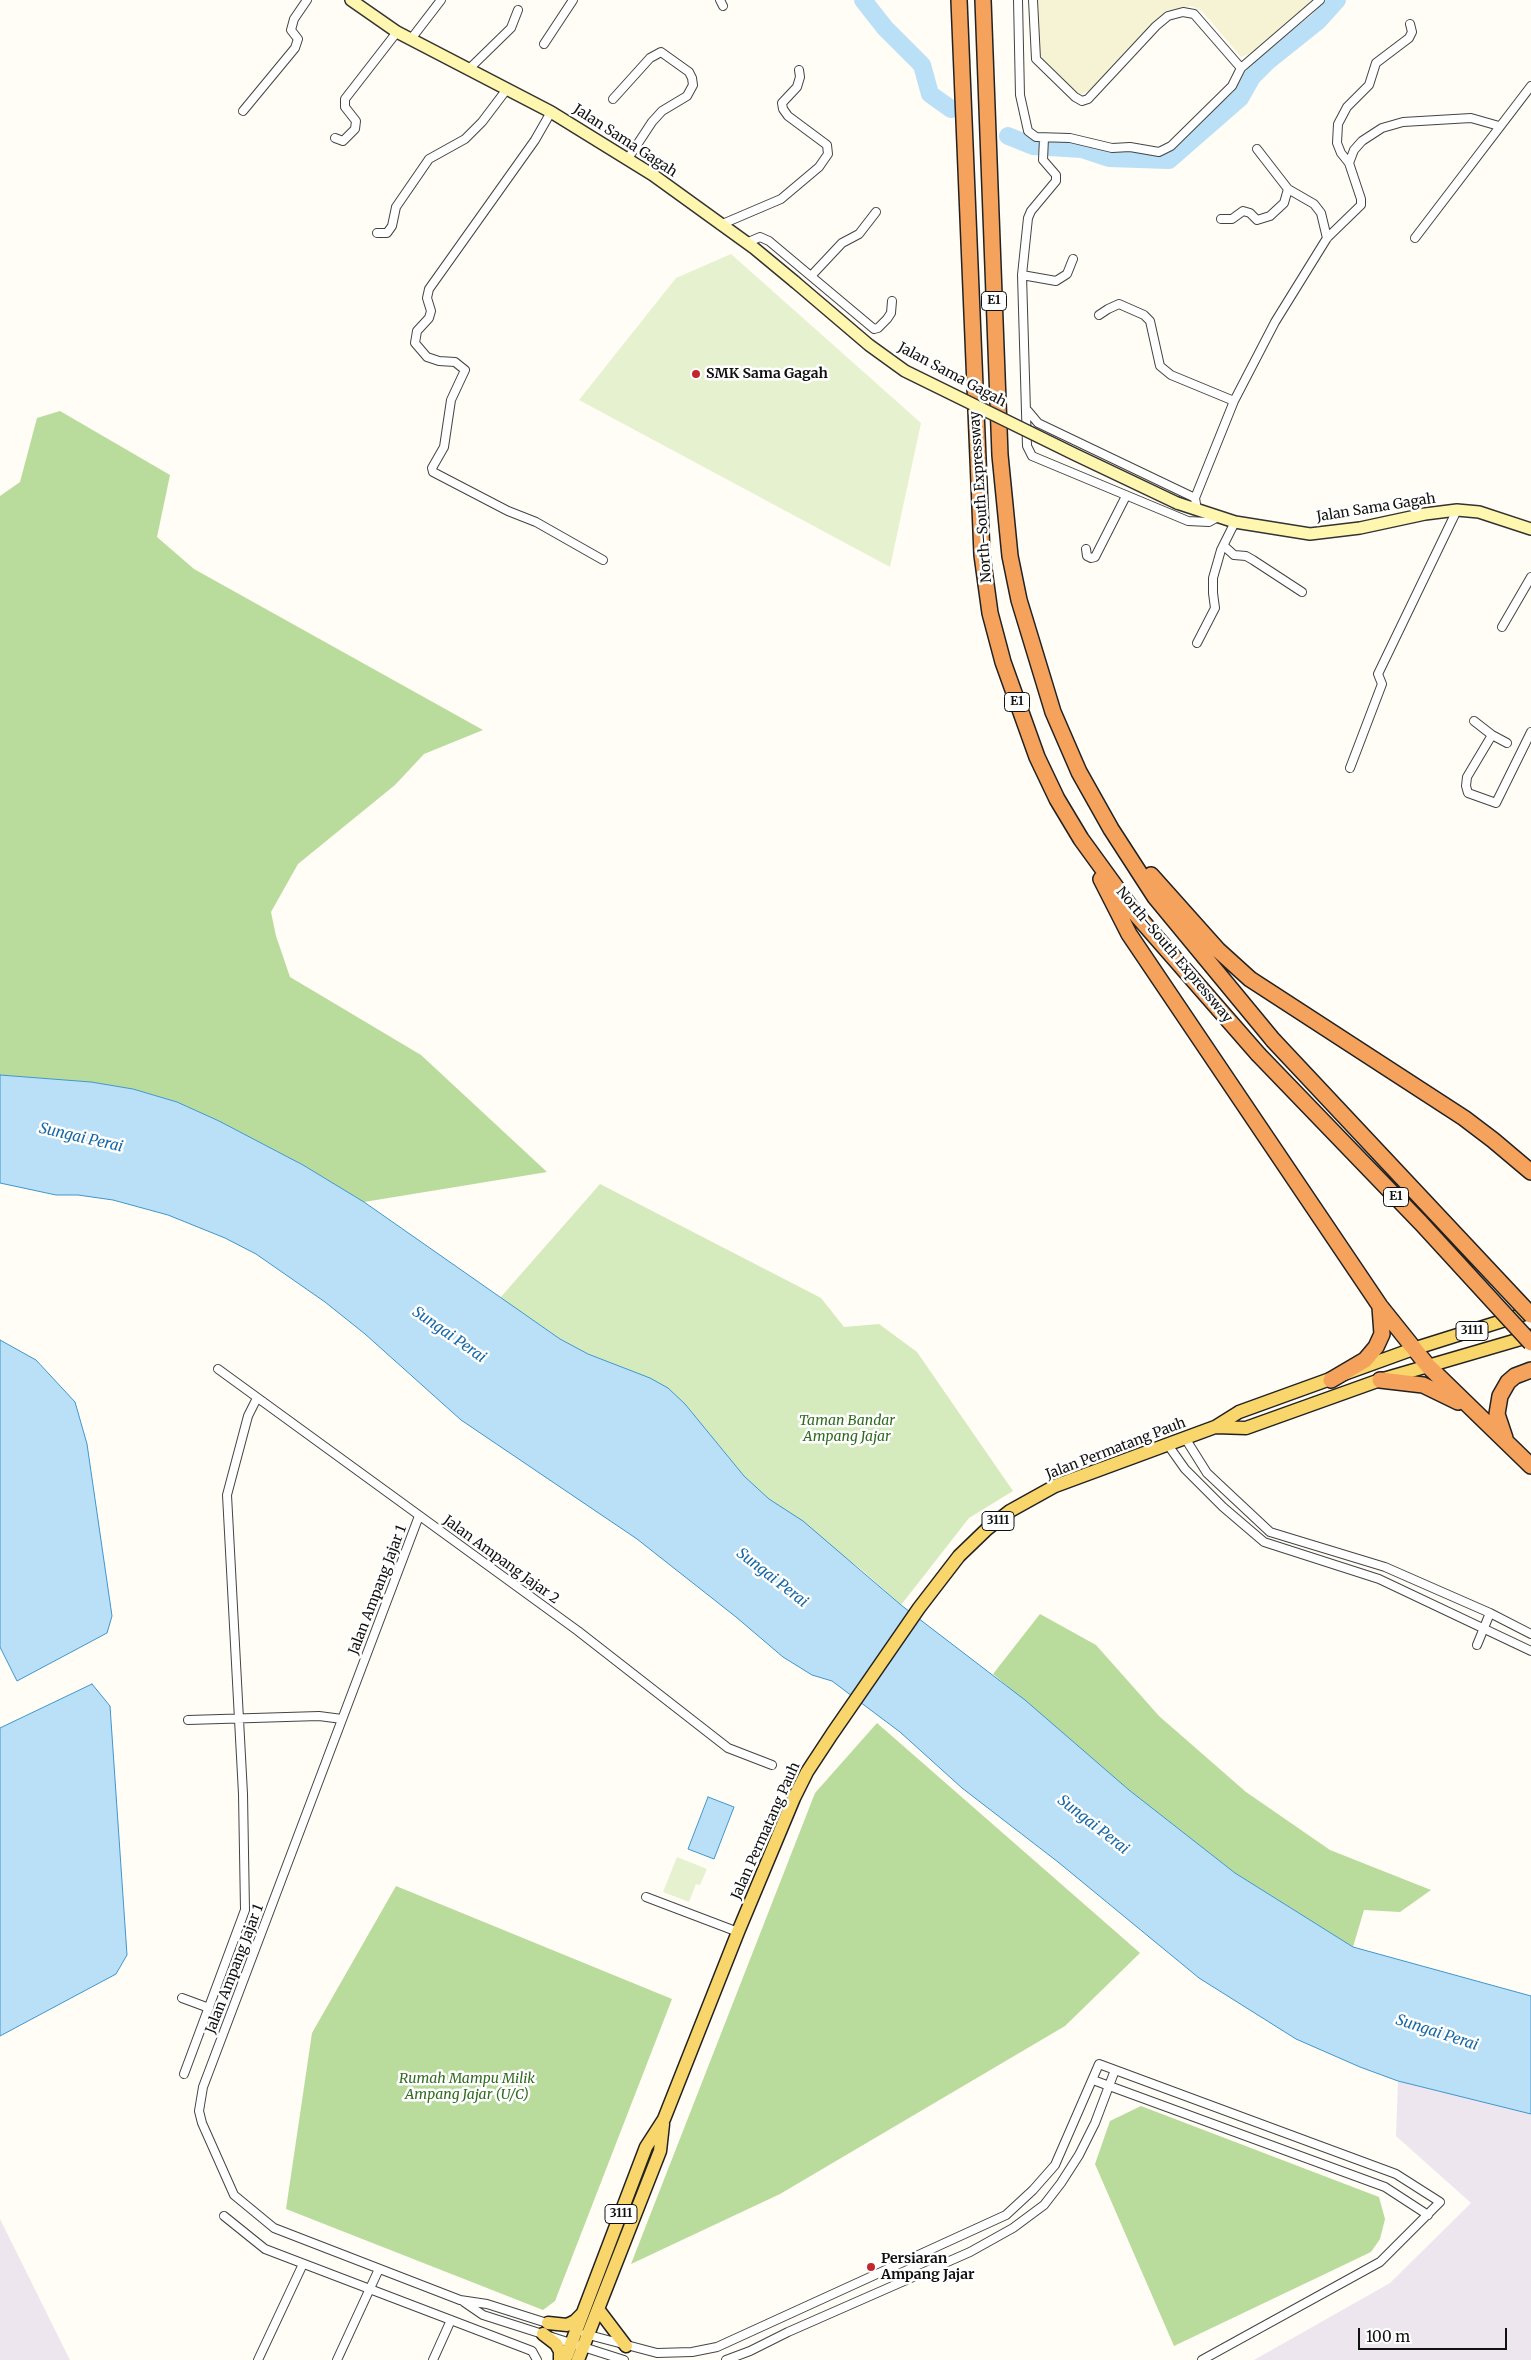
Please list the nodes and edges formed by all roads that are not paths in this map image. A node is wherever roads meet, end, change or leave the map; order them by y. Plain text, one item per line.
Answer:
1 (308, 0) edge
2 (351, 0) edge
3 (441, 0) edge
4 (574, 0) edge
5 (959, 0) edge
6 (983, 0) edge
7 (1018, 0) edge
8 (1033, 0) edge
9 (1320, 0) edge
10 (518, 10) dead end
11 (1410, 24) dead end
12 (397, 32) junction
13 (411, 39) junction
14 (544, 44) dead end
15 (470, 68) junction
16 (1242, 68) junction
17 (799, 70) dead end
18 (1531, 86) edge
19 (507, 89) junction
20 (613, 99) dead end
21 (243, 110) dead end
22 (551, 112) junction
23 (1499, 126) junction
24 (335, 138) dead end
25 (1044, 140) junction
26 (1257, 149) dead end
27 (628, 160) junction
28 (1349, 164) junction
29 (1288, 189) junction
30 (876, 212) dead end
31 (1221, 219) dead end
32 (720, 225) junction
33 (377, 233) dead end
34 (1327, 238) junction
35 (1415, 238) dead end
36 (746, 242) junction
37 (1073, 259) dead end
38 (1022, 275) junction
39 (811, 276) junction
40 (892, 301) dead end
41 (1099, 316) dead end
42 (1234, 401) junction
43 (1026, 407) junction
44 (1126, 496) junction
45 (1195, 498) junction
46 (1197, 510) junction
47 (1457, 510) junction
48 (1218, 517) junction
49 (1235, 522) junction
50 (1530, 526) edge
51 (1224, 546) junction
52 (1086, 549) dead end
53 (603, 560) dead end
54 (1531, 577) edge
55 (1302, 592) dead end
56 (1502, 627) dead end
57 (1197, 643) dead end
58 (1474, 721) dead end
59 (1531, 732) edge
60 (1492, 735) junction
61 (1507, 743) dead end
62 (1350, 768) dead end
63 (1111, 828) junction
64 (1081, 839) junction
65 (1531, 1172) edge
66 (1380, 1306) junction
67 (1531, 1314) edge
68 (1531, 1336) edge
69 (1531, 1343) edge
70 (1413, 1349) junction
71 (1428, 1366) junction
72 (218, 1369) dead end
73 (1531, 1370) edge
74 (1331, 1380) junction
75 (1380, 1380) junction
76 (257, 1398) junction
77 (1471, 1408) junction
78 (1215, 1427) junction
79 (1185, 1438) junction
80 (1506, 1442) junction
81 (1168, 1445) junction
82 (1531, 1466) edge
83 (419, 1516) junction
84 (1385, 1567) junction
85 (1379, 1579) junction
86 (1490, 1613) junction
87 (1484, 1628) junction
88 (1531, 1634) edge
89 (1477, 1645) dead end
90 (1531, 1651) edge
91 (239, 1718) junction
92 (342, 1719) junction
93 (188, 1720) dead end
94 (772, 1765) dead end
95 (646, 1897) dead end
96 (738, 1932) junction
97 (182, 1998) dead end
98 (209, 2008) junction
99 (1115, 2070) junction
100 (184, 2074) dead end
101 (1093, 2080) junction
102 (1109, 2086) junction
103 (664, 2119) junction
104 (1428, 2215) junction
105 (224, 2216) dead end
106 (303, 2264) junction
107 (379, 2269) junction
108 (370, 2289) junction
109 (460, 2300) junction
110 (598, 2309) junction
111 (583, 2312) junction
112 (451, 2320) junction
113 (546, 2329) junction
114 (579, 2339) junction
115 (626, 2346) junction
116 (258, 2360) edge
117 (337, 2360) edge
118 (433, 2360) edge
119 (537, 2360) edge
120 (560, 2360) edge
121 (565, 2360) edge
122 (578, 2360) edge
123 (624, 2360) edge
124 (726, 2360) edge
125 (1202, 2360) edge

1 - 21 street
2 - 12 street, Jalan Sama Gagah
3 - 13 street
4 - 14 street
5 - 64 highway, North–South Expressway / E1
6 - 63 highway, North–South Expressway / E1
7 - 25 street
8 - 16 street
9 - 16 street
10 - 15 street
11 - 28 street
12 - 13 street, Jalan Sama Gagah
12 - 24 street
13 - 15 street, Jalan Sama Gagah
15 - 19 street, Jalan Sama Gagah
16 - 25 street
17 - 32 street
18 - 23 street
19 - 22 street, Jalan Sama Gagah
19 - 33 street
20 - 27 street
22 - 27 street, Jalan Sama Gagah
22 - 53 street
23 - 28 street
23 - 35 street
25 - 38 street
26 - 29 street
27 - 32 street, Jalan Sama Gagah
28 - 34 street
29 - 31 street
29 - 34 street
30 - 39 street
32 - 36 street, Jalan Sama Gagah
34 - 42 street
36 - 39 street
36 - 46 street, Jalan Sama Gagah, bridge
37 - 38 street
38 - 43 street
39 - 40 street
41 - 42 street
42 - 45 street
43 - 44 street
43 - 45 street
44 - 48 street
44 - 52 street
45 - 46 street
46 - 48 street, Jalan Sama Gagah
47 - 49 street, Jalan Sama Gagah
47 - 50 street, Jalan Sama Gagah
47 - 62 street
48 - 49 street, Jalan Sama Gagah
49 - 51 street
51 - 55 street
51 - 57 street
54 - 56 street
58 - 60 street
59 - 60 street
60 - 61 street
63 - 65 highway
63 - 67 highway, North–South Expressway / E1, bridge
64 - 66 highway
64 - 69 highway, North–South Expressway / E1, bridge
66 - 70 highway
66 - 74 highway
67 - 70 main road, Jalan Permatang Pauh / 3111
68 - 71 main road, Jalan Permatang Pauh / 3111
70 - 71 highway
70 - 74 main road, Jalan Permatang Pauh / 3111
71 - 75 main road, Jalan Permatang Pauh / 3111
71 - 77 highway
72 - 76 street, Jalan Ampang Jajar 2
73 - 80 highway
74 - 78 main road, Jalan Permatang Pauh / 3111
75 - 77 highway
75 - 78 main road, Jalan Permatang Pauh / 3111
76 - 83 street, Jalan Ampang Jajar 2
76 - 91 street
77 - 80 highway
78 - 79 main road, Jalan Permatang Pauh / 3111
79 - 81 main road, Jalan Permatang Pauh / 3111
79 - 84 street
80 - 82 highway
81 - 85 street
81 - 96 main road, Jalan Permatang Pauh / 3111
83 - 92 street, Jalan Ampang Jajar 1
83 - 94 street, Jalan Ampang Jajar 2
84 - 85 street
84 - 86 street
85 - 87 street
86 - 87 street
86 - 88 street
87 - 89 street
87 - 90 street
91 - 92 street
91 - 93 street
91 - 98 street
92 - 107 street, Jalan Ampang Jajar 1
95 - 96 street
96 - 103 main road, Jalan Permatang Pauh / 3111
97 - 98 street
98 - 100 street
99 - 101 street
99 - 102 street
99 - 104 street
101 - 102 street
101 - 115 street
102 - 104 street
102 - 124 street
103 - 110 main road
103 - 111 main road, Jalan Permatang Pauh / 3111
104 - 125 street
105 - 106 street
106 - 108 street
106 - 116 street
107 - 108 street
107 - 109 street, Jalan Ampang Jajar 1
108 - 112 street
108 - 117 street
109 - 113 street, Jalan Ampang Jajar 1
109 - 113 street, Jalan Ampang Jajar 1
110 - 114 main road
110 - 115 main road
111 - 113 main road
111 - 114 main road, Jalan Permatang Pauh / 3111
112 - 118 street
112 - 119 street
113 - 114 street, Jalan Ampang Jajar 1
113 - 114 street, Jalan Ampang Jajar 1
113 - 120 main road
114 - 115 street
114 - 121 main road, Jalan Permatang Pauh / 3111
114 - 122 main road
114 - 123 street

